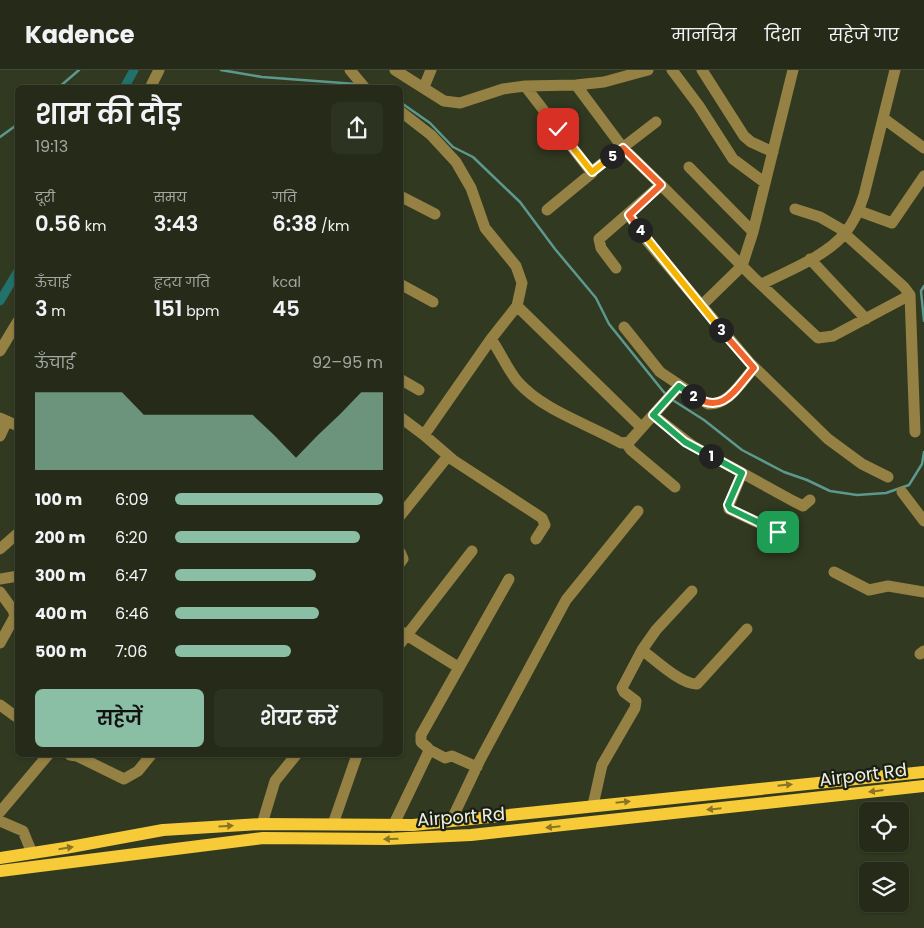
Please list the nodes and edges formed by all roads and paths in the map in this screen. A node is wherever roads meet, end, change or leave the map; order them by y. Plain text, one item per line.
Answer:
1 (160, 70) edge
2 (395, 70) edge
3 (431, 70) edge
4 (648, 70) edge
5 (672, 70) edge
6 (702, 70) edge
7 (793, 70) edge
8 (895, 70) edge
9 (352, 73) edge
10 (152, 85) edge
11 (362, 85) edge
12 (576, 85) junction
13 (525, 86) junction
14 (424, 87) junction
15 (403, 113) edge
16 (883, 118) junction
17 (656, 122) dead end
18 (623, 148) junction
19 (924, 148) edge
20 (773, 152) junction
21 (689, 167) dead end
22 (592, 172) junction
23 (924, 176) edge
24 (764, 182) junction
25 (661, 185) junction
26 (403, 198) edge
27 (795, 209) dead end
28 (547, 210) dead end
29 (859, 211) junction
30 (435, 214) dead end
31 (629, 215) junction
32 (753, 232) junction
33 (845, 233) junction
34 (810, 260) junction
35 (742, 266) junction
36 (616, 268) dead end
37 (762, 284) junction
38 (403, 286) edge
39 (910, 295) junction
40 (433, 302) dead end
41 (702, 305) junction
42 (517, 306) junction
43 (866, 319) junction
44 (624, 327) dead end
45 (13, 338) edge
46 (491, 339) junction
47 (0, 351) edge
48 (754, 368) junction
49 (403, 381) edge
50 (678, 387) junction
51 (419, 390) dead end
52 (653, 415) junction
53 (403, 419) edge
54 (8, 422) edge
55 (641, 427) junction
56 (915, 432) dead end
57 (424, 435) junction
58 (0, 436) edge
59 (626, 443) junction
60 (448, 456) junction
61 (742, 473) junction
62 (888, 477) dead end
63 (675, 486) dead end
64 (902, 492) dead end
65 (810, 500) dead end
66 (403, 512) edge
67 (638, 512) dead end
68 (924, 521) edge
69 (778, 532) dead end
70 (15, 536) edge
71 (536, 539) dead end
72 (0, 549) edge
73 (472, 551) dead end
74 (834, 572) dead end
75 (15, 576) edge
76 (0, 579) edge
77 (509, 579) dead end
78 (692, 591) dead end
79 (0, 592) edge
80 (924, 592) edge
81 (747, 629) dead end
82 (403, 636) edge
83 (403, 638) edge
84 (0, 643) edge
85 (642, 650) junction
86 (458, 667) junction
87 (0, 705) edge
88 (15, 716) edge
89 (428, 749) junction
90 (46, 757) edge
91 (79, 757) edge
92 (149, 757) edge
93 (294, 757) edge
94 (356, 757) edge
95 (477, 767) junction
96 (924, 772) edge
97 (924, 786) edge
98 (593, 805) junction
99 (0, 812) edge
100 (0, 821) edge
101 (451, 821) junction
102 (262, 824) junction
103 (333, 824) junction
104 (393, 826) junction
105 (32, 853) junction
106 (0, 858) edge
107 (0, 872) edge

1 - 10 street
2 - 14 street
3 - 14 street
4 - 12 street
5 - 24 street
6 - 20 street
7 - 20 street
8 - 16 street
9 - 11 street
12 - 13 street
12 - 18 street
13 - 14 street
13 - 22 street
15 - 42 street
16 - 19 street
16 - 29 street
17 - 18 street
18 - 22 street
18 - 25 street
20 - 24 street
21 - 32 street
22 - 28 street
23 - 29 street
24 - 32 street
25 - 31 street
25 - 35 street
26 - 30 street
27 - 33 street
29 - 33 street
31 - 36 street
31 - 41 street
32 - 35 street
33 - 34 street
33 - 39 street
34 - 37 street
34 - 43 street
35 - 37 street
35 - 41 street
37 - 43 street
38 - 40 street
39 - 43 street
39 - 56 street
41 - 48 street
42 - 46 street
42 - 55 street
44 - 50 street
45 - 47 street
46 - 57 street
46 - 59 street
48 - 50 street
48 - 62 street
49 - 51 street
50 - 52 street
52 - 55 street
52 - 61 street
53 - 57 street
54 - 58 street
55 - 59 street
57 - 60 street
59 - 63 street
60 - 66 street
60 - 71 street
61 - 65 street
61 - 69 street
64 - 68 street
67 - 95 street
70 - 72 street
73 - 82 street
74 - 80 street
75 - 76 street
77 - 86 street
78 - 85 street
79 - 84 street
81 - 85 street
83 - 86 street
85 - 98 street
86 - 89 street
87 - 88 street
89 - 95 street
89 - 104 street
90 - 99 street
91 - 92 street
93 - 102 street
94 - 103 street
95 - 101 street
98 -> 96 main road
97 -> 107 main road, Airport Rd
98 - 101 main road
100 - 105 street
101 - 104 main road
102 - 103 main road
105 -> 102 main road
103 - 104 main road
105 - 106 main road

